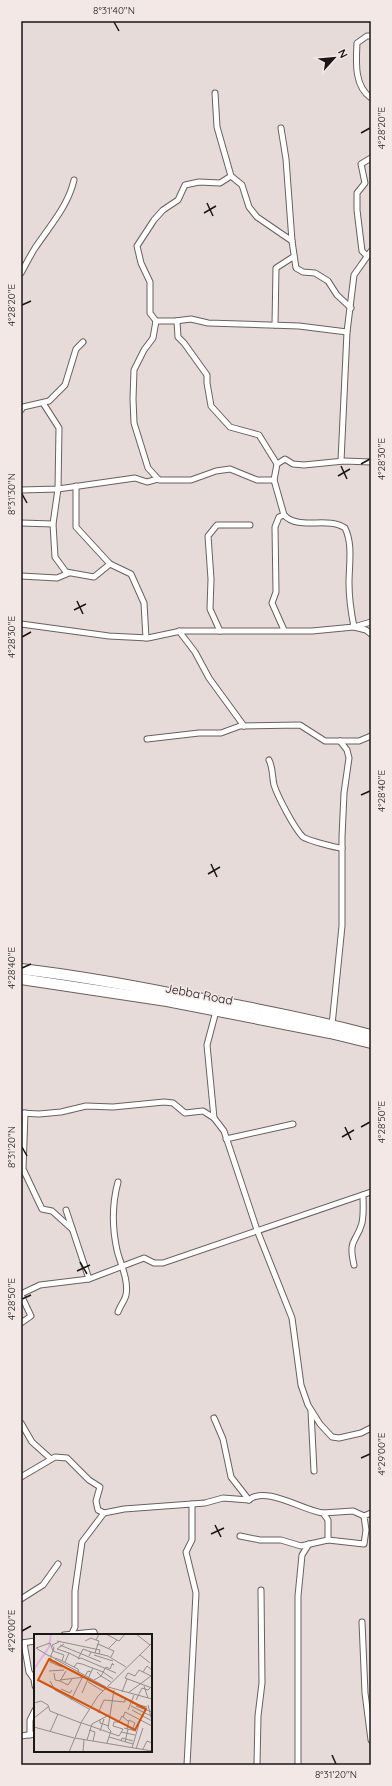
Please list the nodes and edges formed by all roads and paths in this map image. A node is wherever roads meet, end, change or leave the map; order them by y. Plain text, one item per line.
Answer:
1 (371, 36) edge
2 (215, 93) dead end
3 (371, 98) edge
4 (281, 128) dead end
5 (371, 158) edge
6 (231, 176) junction
7 (74, 180) dead end
8 (292, 241) junction
9 (371, 251) edge
10 (367, 256) junction
11 (293, 258) junction
12 (21, 273) edge
13 (350, 308) junction
14 (156, 321) junction
15 (177, 321) junction
16 (275, 325) junction
17 (347, 332) junction
18 (83, 342) dead end
19 (43, 403) junction
20 (21, 410) edge
21 (341, 461) junction
22 (371, 462) edge
23 (277, 464) junction
24 (158, 479) junction
25 (274, 480) junction
26 (76, 486) junction
27 (58, 489) junction
28 (21, 490) edge
29 (284, 515) junction
30 (21, 523) edge
31 (53, 524) junction
32 (250, 525) dead end
33 (110, 564) junction
34 (69, 573) junction
35 (21, 576) edge
36 (371, 622) edge
37 (21, 624) edge
38 (354, 627) junction
39 (284, 630) junction
40 (178, 631) junction
41 (220, 632) junction
42 (371, 634) edge
43 (146, 638) junction
44 (244, 726) junction
45 (371, 736) edge
46 (147, 739) dead end
47 (340, 741) junction
48 (269, 760) dead end
49 (342, 848) junction
50 (21, 969) edge
51 (21, 978) edge
52 (216, 1011) junction
53 (332, 1025) junction
54 (371, 1034) edge
55 (371, 1043) edge
56 (23, 1113) edge
57 (214, 1118) junction
58 (293, 1124) dead end
59 (226, 1139) junction
60 (118, 1182) dead end
61 (371, 1192) edge
62 (363, 1195) junction
63 (66, 1210) dead end
64 (72, 1229) junction
65 (257, 1230) junction
66 (354, 1265) dead end
67 (122, 1266) junction
68 (89, 1279) junction
69 (21, 1295) edge
70 (118, 1312) dead end
71 (21, 1323) edge
72 (311, 1410) junction
73 (214, 1418) dead end
74 (21, 1423) edge
75 (371, 1428) edge
76 (51, 1459) junction
77 (314, 1472) dead end
78 (21, 1477) edge
79 (250, 1500) junction
80 (192, 1504) junction
81 (323, 1513) junction
82 (371, 1513) edge
83 (104, 1514) junction
84 (364, 1516) junction
85 (240, 1536) dead end
86 (328, 1540) junction
87 (363, 1543) junction
88 (309, 1544) junction
89 (371, 1545) edge
90 (58, 1564) dead end
91 (260, 1590) dead end
92 (21, 1599) edge
93 (362, 1622) dead end
94 (72, 1633) junction
95 (68, 1634) edge
96 (95, 1634) edge
97 (34, 1641) edge
98 (23, 1643) edge
99 (34, 1679) edge
100 (34, 1712) edge
101 (33, 1735) edge
102 (21, 1736) edge
103 (371, 1740) edge
104 (187, 1765) edge
105 (257, 1765) edge
106 (298, 1765) edge

1 - 3 street
2 - 6 street
4 - 8 street
5 - 10 street
6 - 8 street
6 - 14 street
7 - 12 street
8 - 11 street
9 - 10 street
10 - 13 street
11 - 13 street
11 - 16 street
13 - 17 street
14 - 15 street
14 - 24 street
15 - 16 street
15 - 23 street
16 - 17 street
17 - 21 street
18 - 19 street
19 - 20 street
19 - 27 street
21 - 22 street
21 - 23 street
23 - 25 street
24 - 25 street
24 - 26 street
25 - 29 street
26 - 27 street
26 - 33 street
27 - 28 street
27 - 31 street
29 - 38 street
29 - 39 street
30 - 31 street
31 - 34 street
32 - 41 street
33 - 34 street
33 - 43 street
34 - 35 street
36 - 38 street
37 - 43 street
38 - 39 street
38 - 42 street
39 - 41 street
40 - 41 street
40 - 43 street
40 - 44 street
44 - 46 street
44 - 47 street
45 - 47 street
47 - 49 street
48 - 49 street
49 - 53 street
50 - 53 highway
51 - 52 highway, Jebba Road
52 - 55 highway, Jebba Road
52 - 57 street
53 - 54 highway
56 - 57 street
56 - 64 street
57 - 59 street
58 - 59 street
59 - 65 street
60 - 67 street
61 - 62 street
62 - 65 street
62 - 66 street
63 - 64 street
64 - 68 street
65 - 67 street
65 - 72 street
67 - 68 street
67 - 70 street
68 - 69 street
69 - 71 street
72 - 75 street
72 - 77 street
73 - 79 street
74 - 76 street
76 - 78 street
76 - 83 street
79 - 80 street
79 - 81 street
80 - 83 street
80 - 104 street
81 - 84 street
81 - 86 street
82 - 84 street
83 - 94 street
84 - 87 street
85 - 88 street
86 - 87 street
86 - 88 street
87 - 89 street
88 - 106 street
90 - 92 street
91 - 105 street
93 - 103 street
94 - 95 street
94 - 96 street
97 - 98 street
98 - 99 street
100 - 101 street
101 - 102 street

